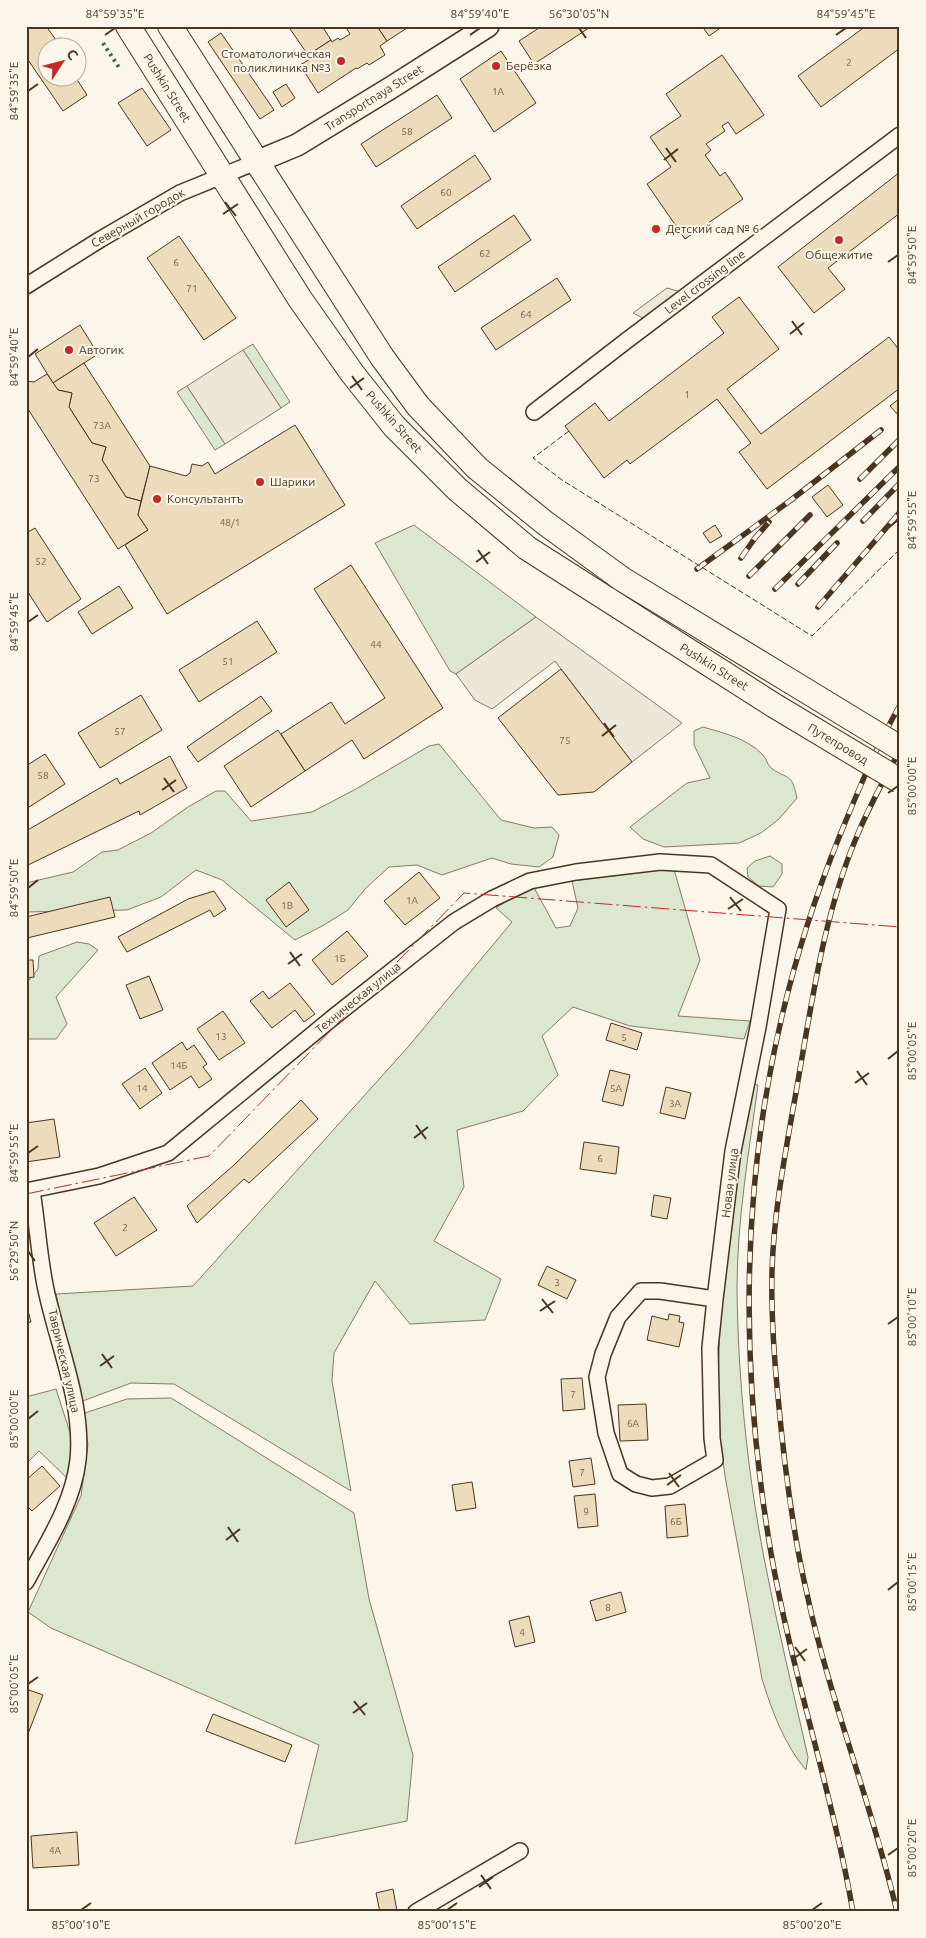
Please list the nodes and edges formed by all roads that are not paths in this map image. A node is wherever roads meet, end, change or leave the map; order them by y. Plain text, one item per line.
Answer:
1 (128, 26) edge
2 (170, 26) edge
3 (488, 26) edge
4 (900, 135) edge
5 (256, 162) junction
6 (222, 176) junction
7 (26, 286) edge
8 (534, 412) dead end
9 (775, 706) joint
10 (900, 748) edge
11 (900, 781) edge
12 (778, 909) joint
13 (29, 1191) edge
14 (716, 1299) junction
15 (26, 1582) edge
16 (520, 1851) dead end
17 (416, 1912) edge

1 - 6 main road, Pushkin Street
2 - 5 main road
3 - 5 street, Transportnaya Street
4 - 8 street, Level crossing line
5 - 6 street, Северный городок
5 - 10 main road, bridge
6 - 7 street, Северный городок
6 - 9 main road, Pushkin Street
9 - 11 main road, Путепровод, bridge
12 - 13 street, Техническая улица
12 - 14 street, Новая улица
13 - 15 street, Таврическая улица
14 - 14 street, Новая улица
16 - 17 street

